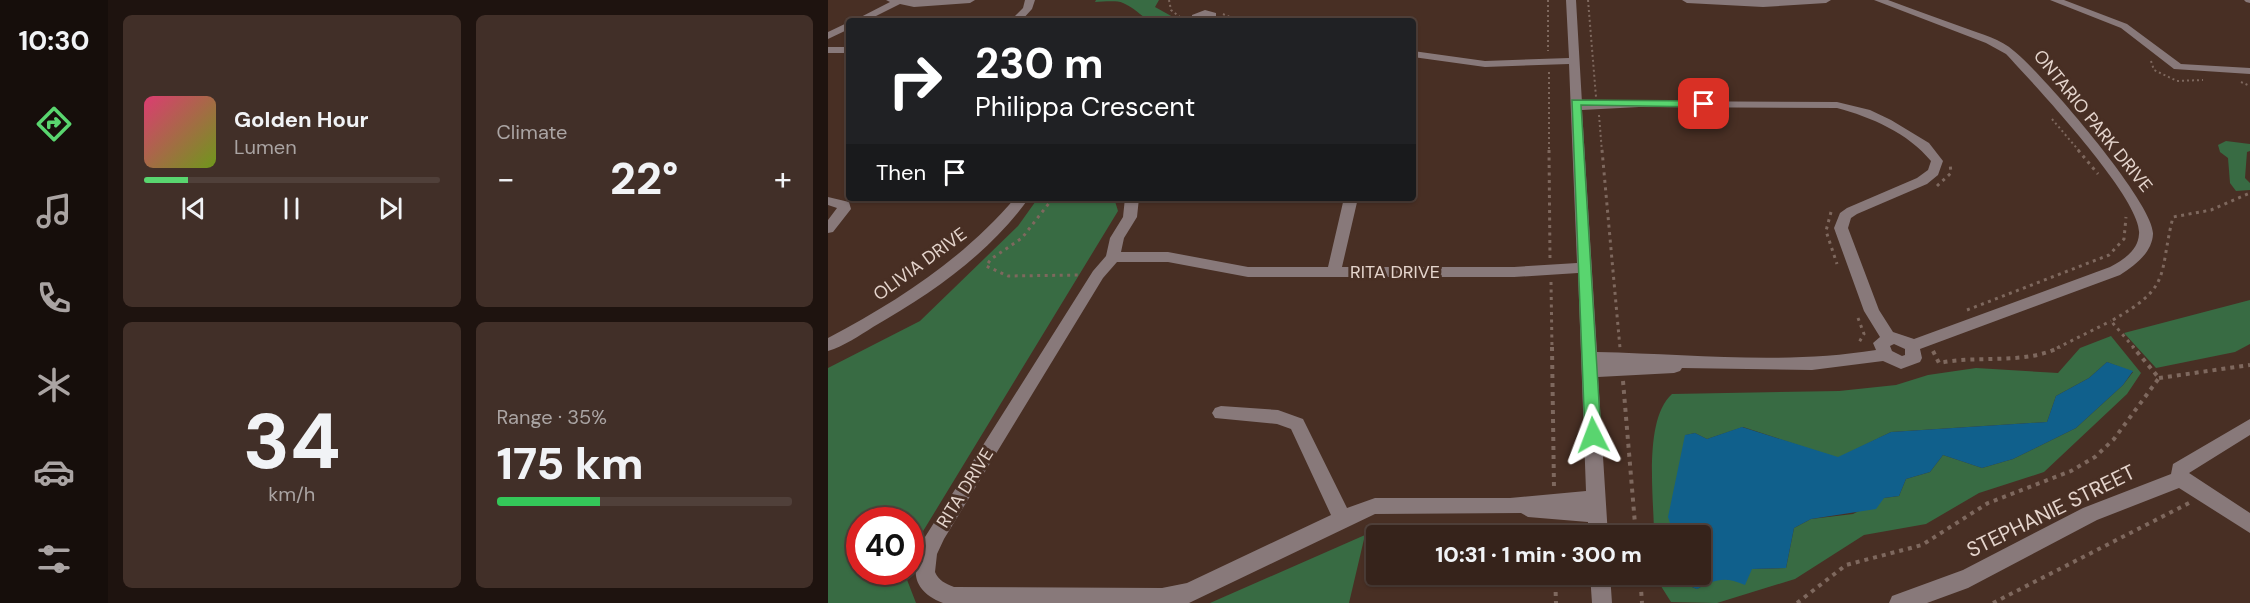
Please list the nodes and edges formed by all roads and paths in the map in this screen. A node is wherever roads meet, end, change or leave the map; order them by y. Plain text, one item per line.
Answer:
1 (969, 0) edge
2 (1030, 0) edge
3 (1169, 0) edge
4 (1571, 0) edge
5 (1588, 0) edge
6 (1688, 0) edge
7 (1751, 0) edge
8 (1776, 0) edge
9 (1826, 0) edge
10 (1879, 0) edge
11 (2055, 0) edge
12 (893, 1) edge
13 (1716, 1) edge
14 (1733, 1) edge
15 (1795, 2) edge
16 (863, 18) edge
17 (1018, 18) edge
18 (1178, 18) edge
19 (846, 27) edge
20 (828, 36) edge
21 (828, 50) edge
22 (846, 50) edge
23 (1416, 55) edge
24 (1574, 64) junction
25 (2250, 71) edge
26 (1575, 104) junction
27 (1598, 104) junction
28 (2050, 117) dead end
29 (1948, 158) dead end
30 (2102, 179) dead end
31 (1933, 188) dead end
32 (2248, 193) edge
33 (828, 201) edge
34 (1019, 201) edge
35 (1051, 201) edge
36 (1132, 201) edge
37 (1351, 201) edge
38 (1835, 208) dead end
39 (2125, 214) dead end
40 (1826, 220) dead end
41 (828, 229) edge
42 (1113, 257) junction
43 (1334, 272) junction
44 (1584, 272) junction
45 (1078, 274) dead end
46 (1966, 310) dead end
47 (1859, 319) dead end
48 (2111, 321) junction
49 (1888, 338) junction
50 (828, 345) edge
51 (1918, 345) junction
52 (1856, 346) dead end
53 (1885, 355) junction
54 (1589, 364) junction
55 (1622, 364) junction
56 (2250, 365) edge
57 (2159, 378) junction
58 (1221, 413) dead end
59 (2250, 426) edge
60 (2181, 479) junction
61 (2199, 498) dead end
62 (1596, 506) junction
63 (1342, 519) junction
64 (2250, 524) edge
65 (1597, 525) edge
66 (1635, 525) edge
67 (1555, 585) edge
68 (1601, 585) edge
69 (1641, 585) edge
70 (1556, 603) edge
71 (1602, 603) edge
72 (1642, 603) edge
73 (1797, 603) edge
74 (1899, 603) edge
75 (1993, 603) edge

1 - 12 street
2 - 17 street
3 - 18 path
4 - 24 street
5 - 27 path
6 - 13 street
7 - 14 street
8 - 15 street
9 - 15 street
10 - 51 street, ONTARIO PARK DRIVE
11 - 25 street
12 - 16 street
13 - 14 street
14 - 15 street
19 - 20 street
21 - 22 street
23 - 24 street
24 - 26 street
26 - 27 street
26 - 44 street
27 - 49 street
27 - 55 path
28 - 30 path
29 - 31 path
32 - 48 path
33 - 41 street
34 - 50 street, OLIVIA DRIVE
35 - 45 path
36 - 42 street
37 - 43 street
38 - 40 path
39 - 46 path
42 - 43 street, RITA DRIVE
42 - 63 street, RITA DRIVE
43 - 44 street, RITA DRIVE
44 - 54 street
47 - 52 path
48 - 51 path
48 - 57 path
49 - 51 street
49 - 53 street
51 - 53 street
53 - 55 street
54 - 55 street
54 - 62 street
55 - 66 path
56 - 57 path
57 - 73 path
58 - 63 street
59 - 60 street
60 - 64 street
60 - 74 street, STEPHANIE STREET
61 - 75 path
62 - 63 street, RITA DRIVE
62 - 65 street
67 - 70 path
68 - 71 street
69 - 72 path

